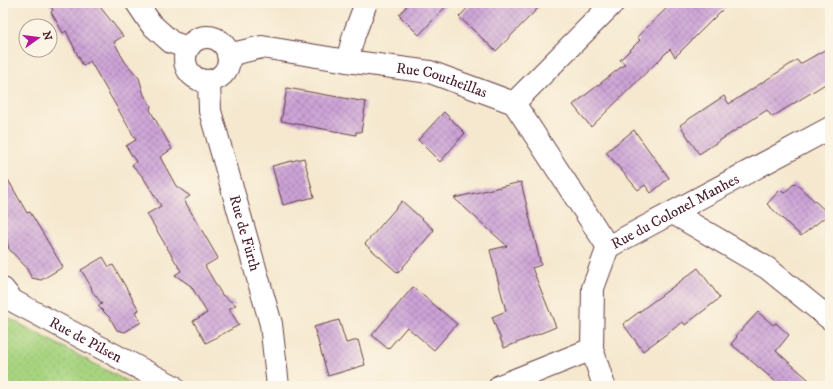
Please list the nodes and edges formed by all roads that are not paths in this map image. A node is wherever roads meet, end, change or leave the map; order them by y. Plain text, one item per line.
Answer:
1 (137, 3) edge
2 (366, 3) edge
3 (613, 3) edge
4 (188, 48) junction
5 (228, 55) junction
6 (347, 61) junction
7 (209, 81) junction
8 (514, 103) junction
9 (830, 128) edge
10 (672, 213) junction
11 (608, 248) junction
12 (3, 289) edge
13 (830, 319) edge
14 (592, 349) junction
15 (173, 386) edge
16 (278, 386) edge
17 (500, 386) edge
18 (604, 386) edge

1 - 4 street
2 - 6 street
3 - 8 street
4 - 5 street
4 - 7 street
5 - 6 street, Rue Coutheillas
5 - 7 street
6 - 8 street, Rue Coutheillas
7 - 16 street, Rue de Fürth
8 - 11 street, Rue du Colonel Manhes
9 - 10 street, Rue du Colonel Manhes
10 - 11 street, Rue du Colonel Manhes
10 - 13 street
11 - 14 street
12 - 15 street, Rue de Pilsen
14 - 17 street
14 - 18 street

